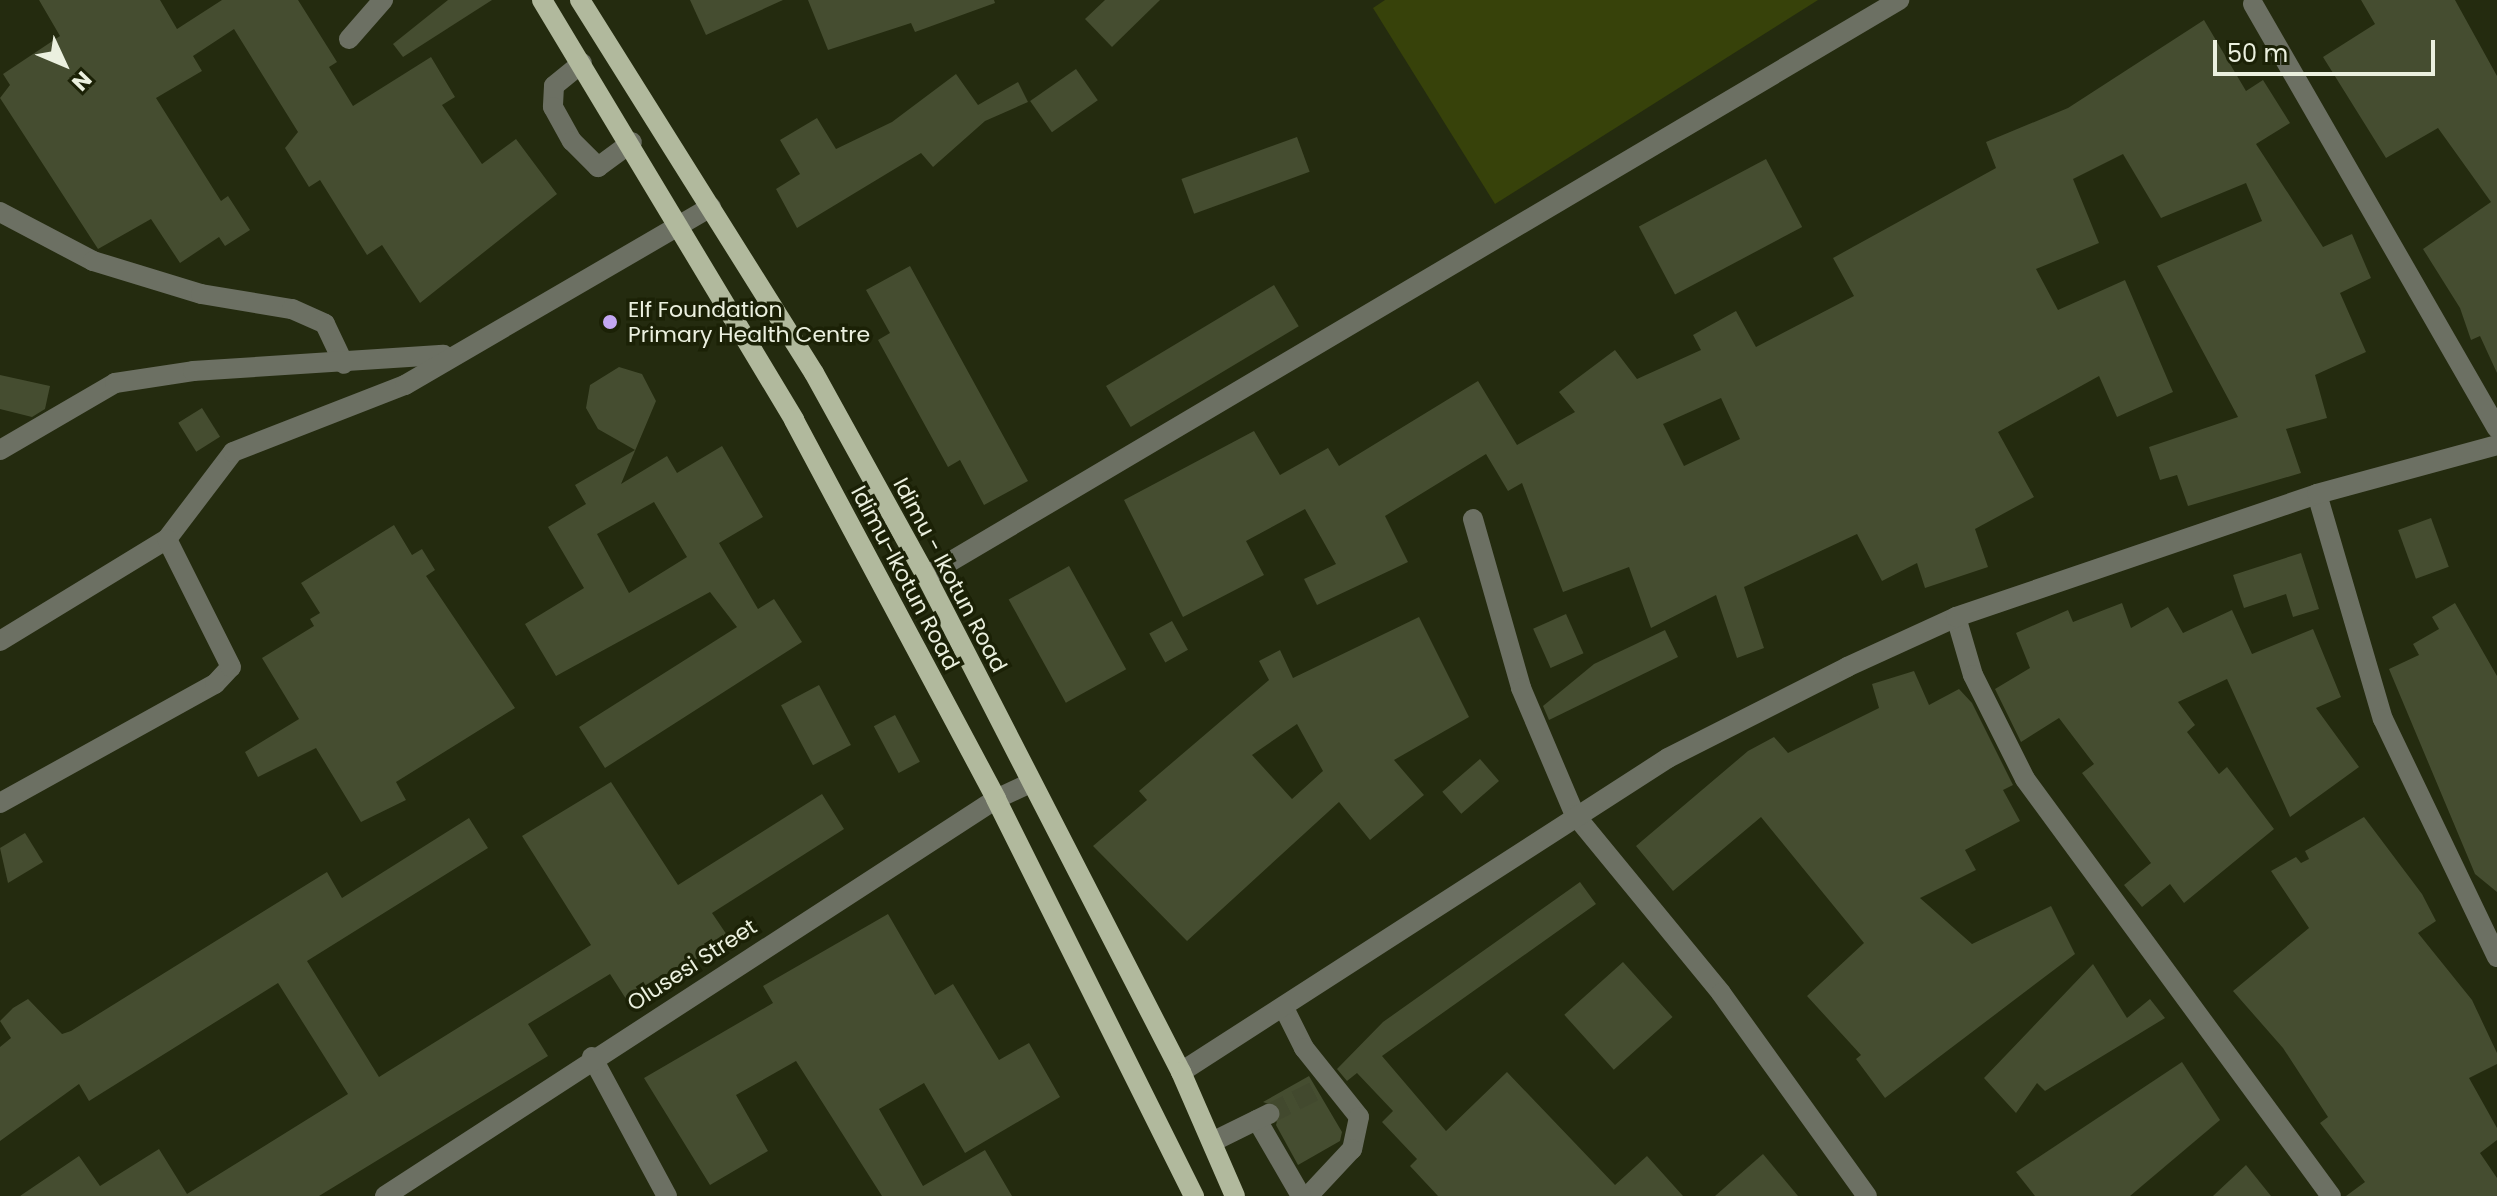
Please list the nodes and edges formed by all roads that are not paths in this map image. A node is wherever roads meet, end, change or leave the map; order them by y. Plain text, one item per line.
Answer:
1 (383, 0) edge
2 (542, 0) edge
3 (580, 0) edge
4 (1899, 0) edge
5 (2253, 4) dead end
6 (349, 39) dead end
7 (582, 63) junction
8 (632, 142) junction
9 (711, 207) junction
10 (0, 212) edge
11 (681, 223) junction
12 (447, 354) junction
13 (344, 364) junction
14 (2497, 428) edge
15 (2497, 445) edge
16 (0, 450) edge
17 (2317, 494) junction
18 (1473, 519) dead end
19 (167, 539) junction
20 (926, 576) junction
21 (1956, 617) junction
22 (0, 641) edge
23 (1031, 783) junction
24 (996, 799) junction
25 (0, 803) edge
26 (1575, 815) junction
27 (2488, 910) edge
28 (2497, 957) edge
29 (1284, 1008) junction
30 (592, 1057) junction
31 (1181, 1072) junction
32 (1212, 1142) junction
33 (385, 1196) edge
34 (667, 1196) edge
35 (1194, 1196) edge
36 (1235, 1196) edge
37 (1301, 1196) edge
38 (1308, 1196) edge
39 (1867, 1196) edge
40 (2331, 1196) edge

1 - 6 street
2 - 7 main road, Idimu-Ikotun Road
3 - 9 main road, Idimu - Ikotun Road
4 - 20 street
5 - 14 street
7 - 8 main road, Idimu-Ikotun Road
7 - 8 street
8 - 11 main road, Idimu-Ikotun Road
9 - 11 street
9 - 20 main road, Idimu - Ikotun Road
10 - 13 street
11 - 12 street
11 - 24 main road, Idimu-Ikotun Road
12 - 13 street
12 - 19 street
13 - 16 street
15 - 17 street
17 - 21 street
17 - 27 street
18 - 26 street
19 - 22 street
19 - 25 street
20 - 23 main road, Idimu - Ikotun Road
21 - 26 street
21 - 40 street
23 - 24 street, Olusesi Street
23 - 31 main road, Idimu - Ikotun Road
24 - 30 street, Olusesi Street
24 - 35 main road, Idimu-Ikotun Road
26 - 29 street
26 - 39 street
27 - 28 street
29 - 31 street
29 - 38 street
30 - 33 street, Olusesi Street
30 - 34 street
31 - 32 main road, Idimu - Ikotun Road
32 - 36 main road, Idimu - Ikotun Road
32 - 37 street

